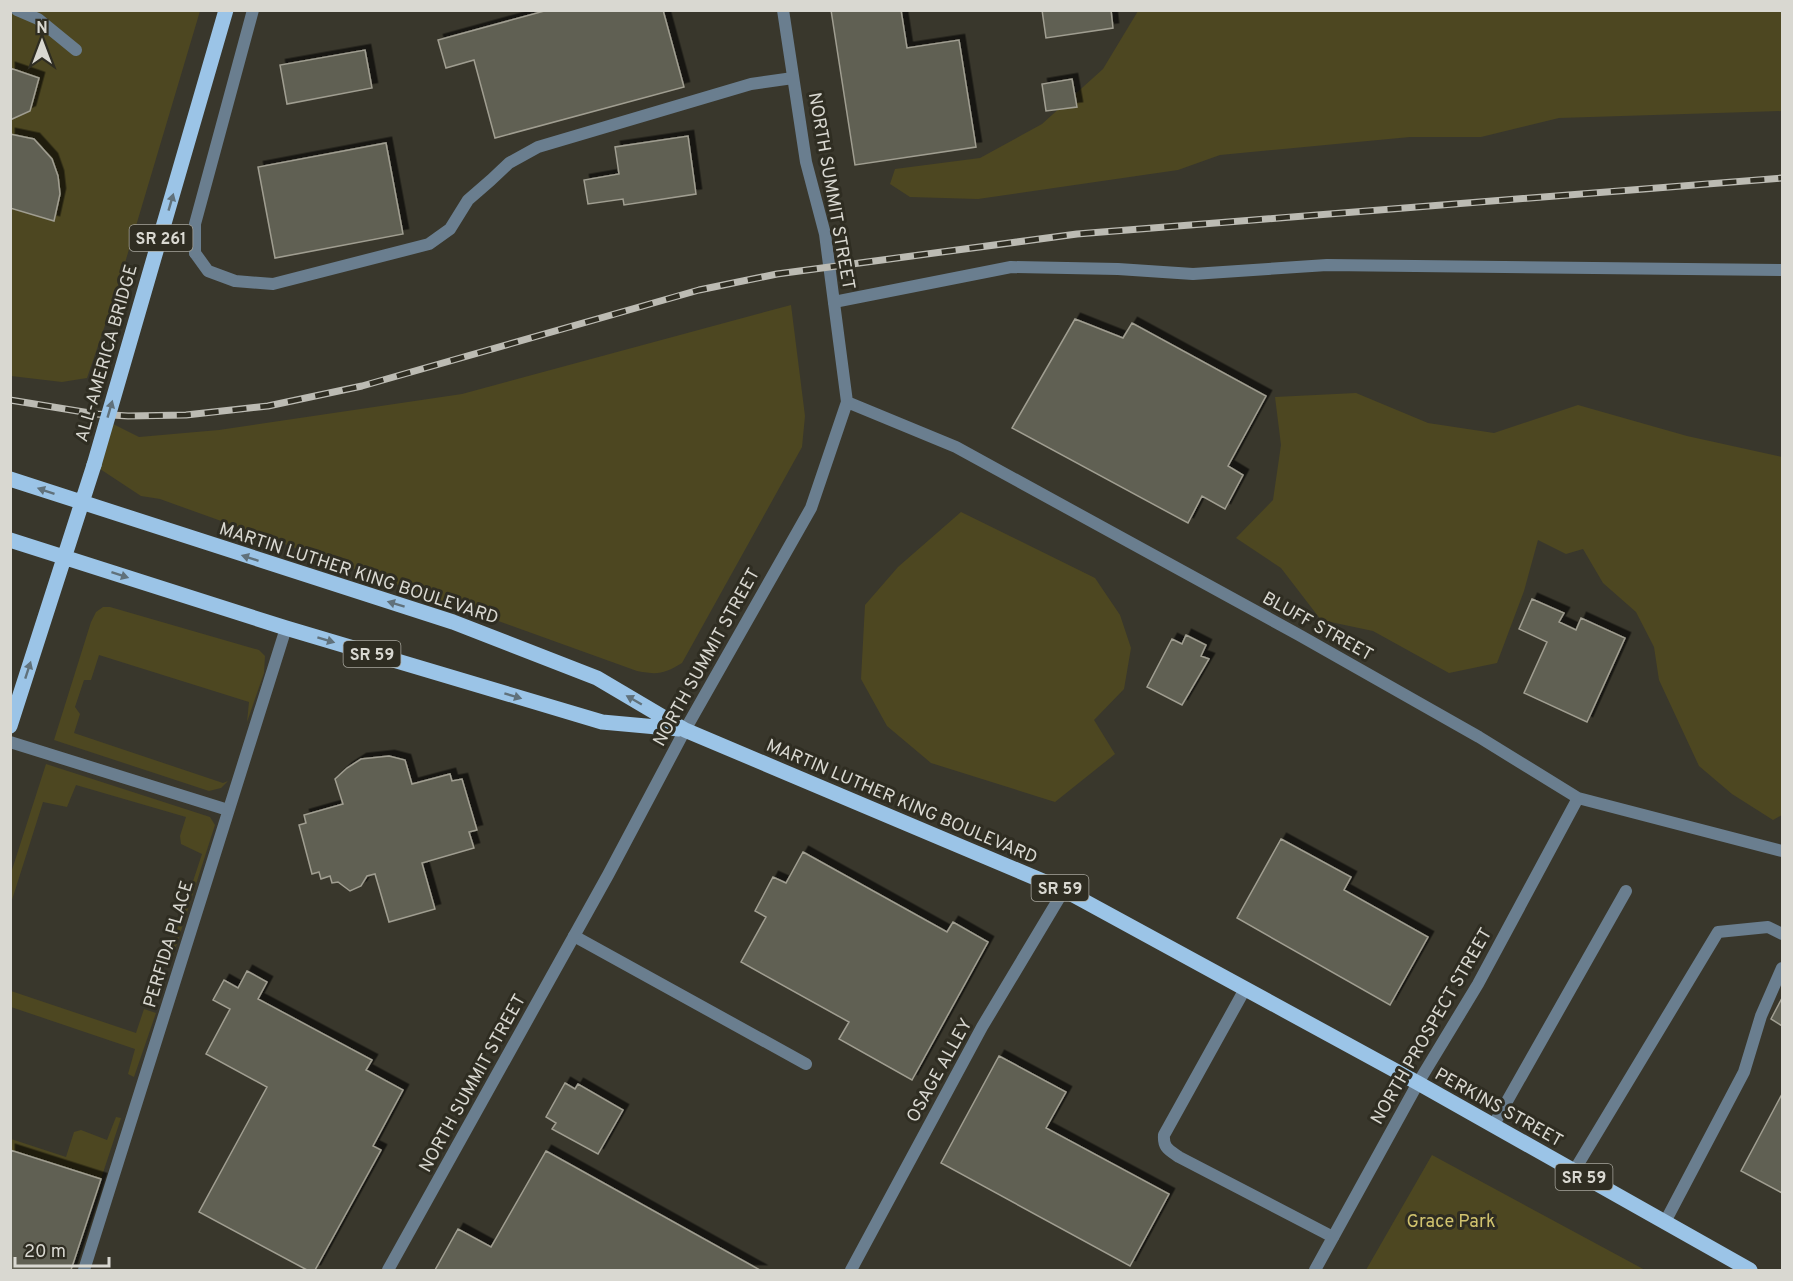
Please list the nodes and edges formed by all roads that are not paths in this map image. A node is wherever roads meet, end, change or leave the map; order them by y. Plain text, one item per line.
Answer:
1 (17, 10) edge
2 (226, 10) edge
3 (253, 10) edge
4 (783, 10) edge
5 (76, 50) dead end
6 (794, 78) junction
7 (1782, 270) edge
8 (834, 302) junction
9 (847, 402) junction
10 (10, 479) edge
11 (81, 503) junction
12 (10, 540) edge
13 (64, 558) junction
14 (286, 628) junction
15 (10, 726) edge
16 (685, 730) junction
17 (10, 741) edge
18 (1578, 798) junction
19 (228, 810) junction
20 (1782, 851) edge
21 (1064, 890) junction
22 (1626, 891) dead end
23 (1782, 934) edge
24 (574, 936) junction
25 (1782, 968) edge
26 (1245, 989) junction
27 (806, 1064) dead end
28 (1418, 1083) junction
29 (1493, 1126) junction
30 (1574, 1171) junction
31 (1665, 1222) junction
32 (1333, 1237) junction
33 (84, 1270) edge
34 (388, 1270) edge
35 (851, 1270) edge
36 (1315, 1270) edge
37 (1750, 1270) edge

1 - 5 street
11 -> 2 main road, ALL-AMERICA BRIDGE / SR 261, bridge
3 - 6 street
4 - 6 street, NORTH SUMMIT STREET
6 - 8 street, NORTH SUMMIT STREET
7 - 8 street
8 - 9 street, NORTH SUMMIT STREET
9 - 16 street, NORTH SUMMIT STREET
9 - 18 street, BLUFF STREET
11 -> 10 main road, MARTIN LUTHER KING BOULEVARD / SR 59
11 - 13 main road, SR 261
16 -> 11 main road, MARTIN LUTHER KING BOULEVARD / SR 59
12 - 13 main road, MARTIN LUTHER KING BOULEVARD / SR 59
13 -> 14 main road, MARTIN LUTHER KING BOULEVARD / SR 59
15 -> 13 main road, SR 261
14 -> 16 main road, MARTIN LUTHER KING BOULEVARD / SR 59
14 - 19 street, PERFIDA PLACE
16 - 21 main road, MARTIN LUTHER KING BOULEVARD / SR 59
16 - 24 street, NORTH SUMMIT STREET
17 - 19 street
18 - 20 street, BLUFF STREET
18 - 28 street, NORTH PROSPECT STREET
19 - 33 street, PERFIDA PLACE
21 - 26 main road, MARTIN LUTHER KING BOULEVARD / SR 59
21 - 35 street, OSAGE ALLEY
22 - 29 street
23 - 30 street
24 - 27 street
24 - 34 street, NORTH SUMMIT STREET
25 - 31 street
26 - 28 main road, MARTIN LUTHER KING BOULEVARD / SR 59
26 - 32 street
28 - 29 main road, PERKINS STREET / SR 59
28 - 32 street, NORTH PROSPECT STREET
29 - 30 main road, PERKINS STREET / SR 59
30 - 31 main road, PERKINS STREET / SR 59
31 - 37 main road, PERKINS STREET / SR 59
32 - 36 street, NORTH PROSPECT STREET

